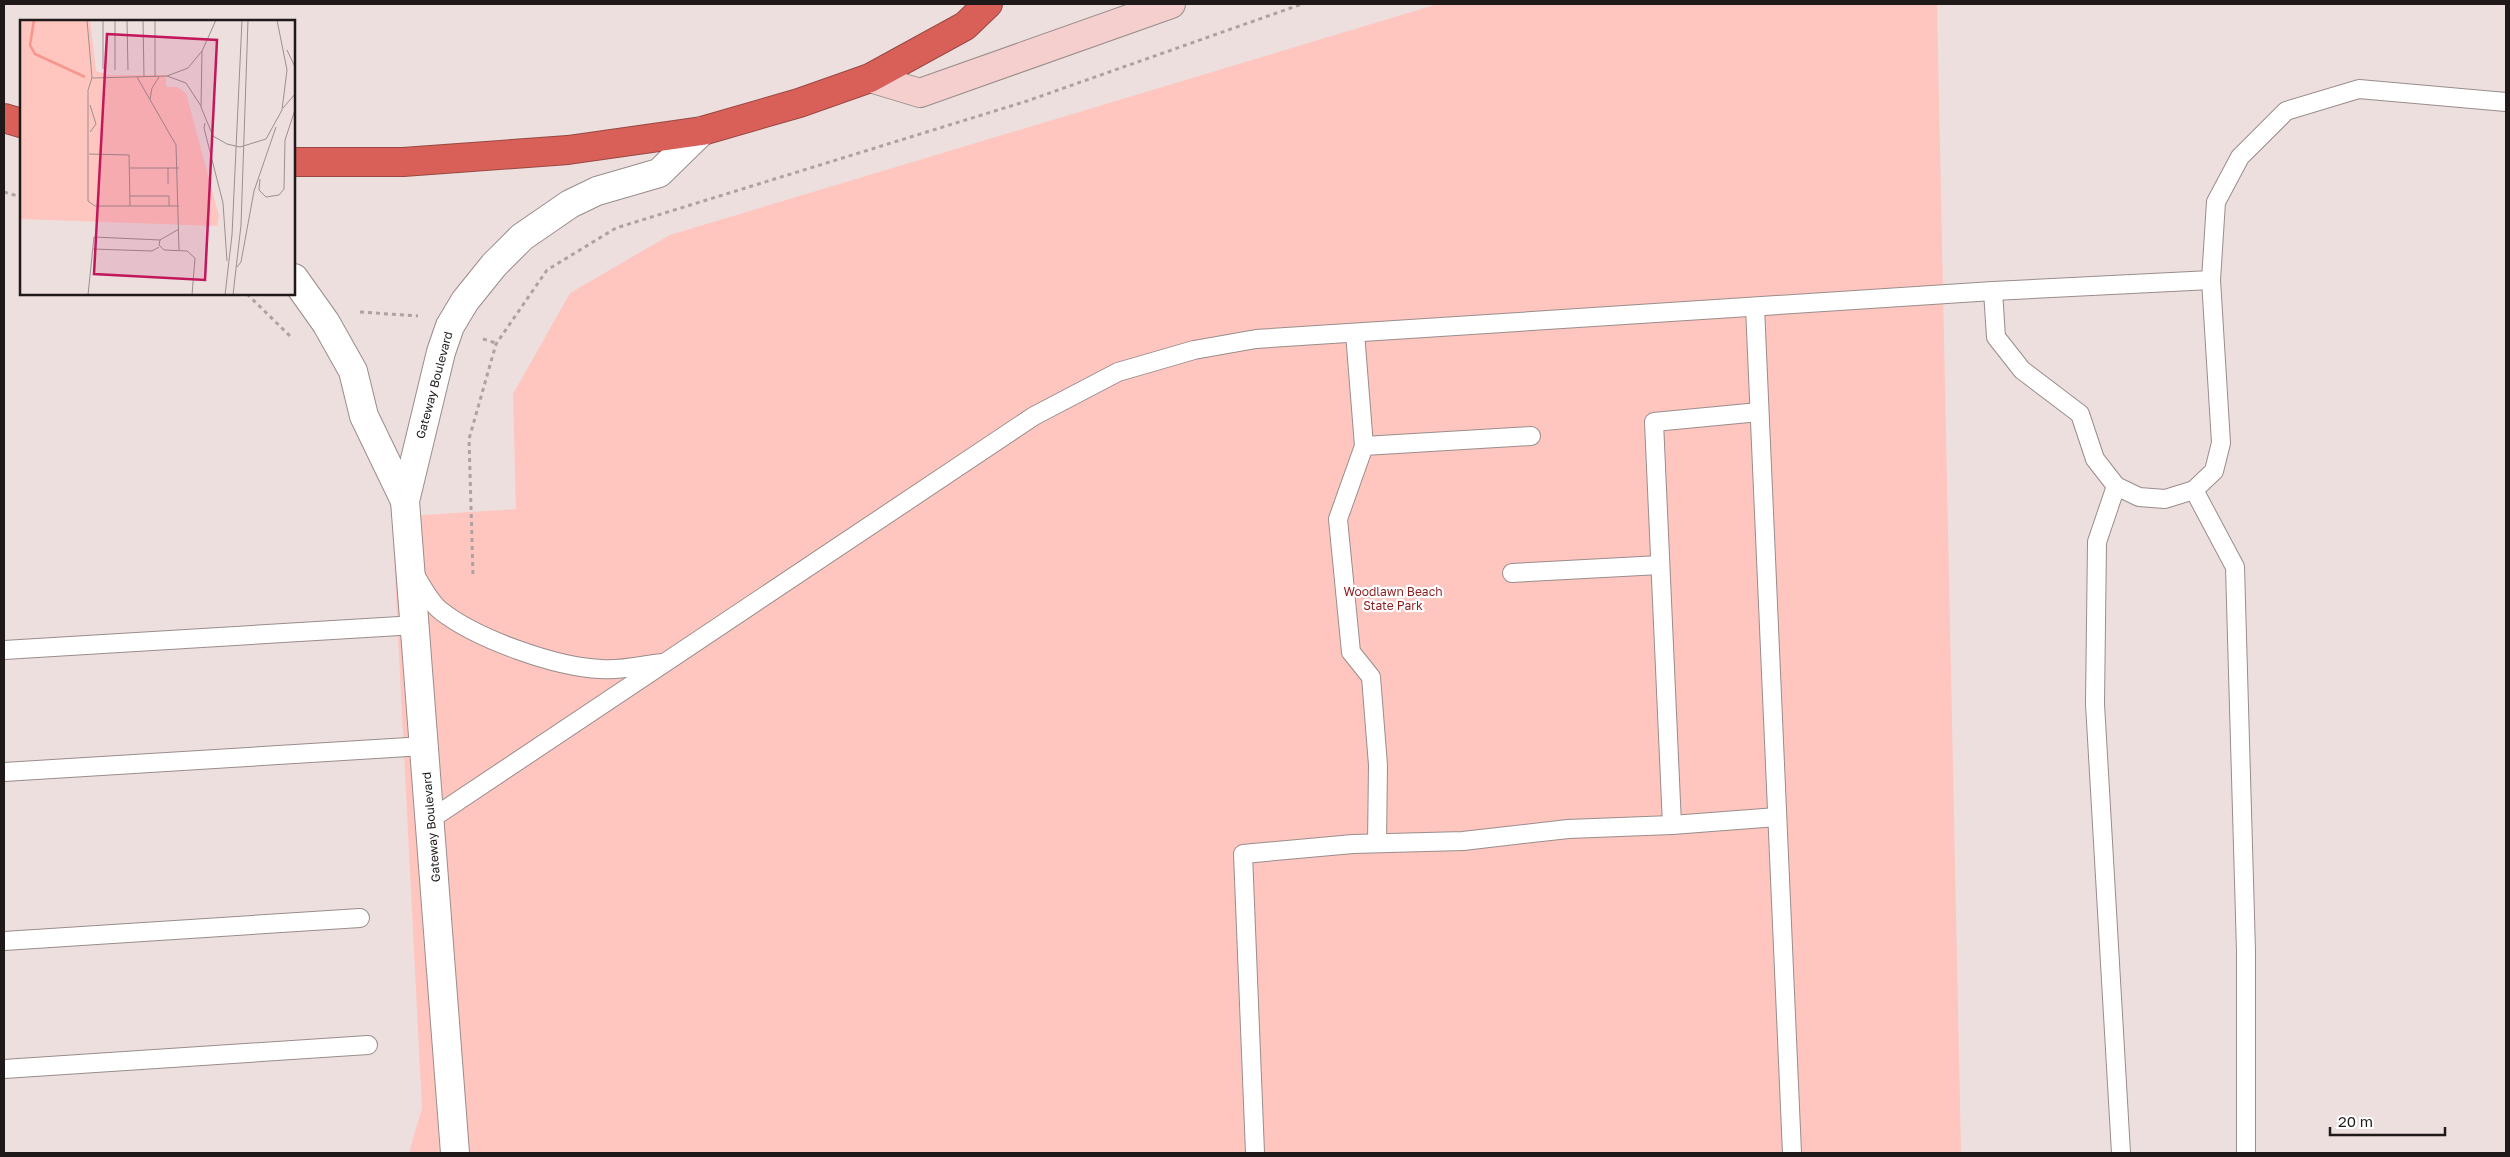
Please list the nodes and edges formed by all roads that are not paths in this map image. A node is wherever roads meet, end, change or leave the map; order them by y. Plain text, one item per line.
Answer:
1 (988, 4) edge
2 (1171, 4) edge
3 (870, 78) junction
4 (2506, 102) edge
5 (4, 118) edge
6 (20, 124) edge
7 (702, 131) junction
8 (295, 162) edge
9 (295, 279) edge
10 (2211, 280) junction
11 (1993, 291) junction
12 (1754, 307) junction
13 (1355, 333) junction
14 (1759, 412) junction
15 (1531, 436) dead end
16 (1364, 446) junction
17 (2116, 486) junction
18 (2194, 490) junction
19 (405, 501) junction
20 (1660, 565) junction
21 (412, 570) junction
22 (1512, 573) dead end
23 (416, 625) junction
24 (4, 650) edge
25 (665, 662) junction
26 (424, 746) junction
27 (4, 772) edge
28 (1777, 817) junction
29 (430, 819) junction
30 (1672, 826) junction
31 (1377, 843) junction
32 (360, 918) dead end
33 (4, 941) edge
34 (368, 1045) dead end
35 (4, 1069) edge
36 (455, 1153) edge
37 (1255, 1153) edge
38 (1792, 1153) edge
39 (2122, 1153) edge
40 (2246, 1153) edge

1 - 3 highway
2 - 3 main road
3 - 7 highway
4 - 10 lane
5 - 6 highway
7 - 8 highway
7 - 19 street, Gateway Boulevard
9 - 19 street, Gateway Boulevard
10 - 11 lane
10 - 18 lane
11 - 12 lane
11 - 17 lane
12 - 13 lane
12 - 14 lane
13 - 16 lane
13 - 25 lane
14 - 20 lane
14 - 28 lane
15 - 16 lane
16 - 31 lane
17 - 18 lane
17 - 39 lane
18 - 40 lane
19 - 21 street, Gateway Boulevard
20 - 22 lane
20 - 30 lane
21 - 23 street, Gateway Boulevard
21 - 25 lane
23 - 24 lane
23 - 26 street, Gateway Boulevard
25 - 29 lane
26 - 27 lane
26 - 29 street, Gateway Boulevard
28 - 30 lane
28 - 38 lane
29 - 36 street, Gateway Boulevard
30 - 31 lane
31 - 37 lane
32 - 33 lane
34 - 35 lane

